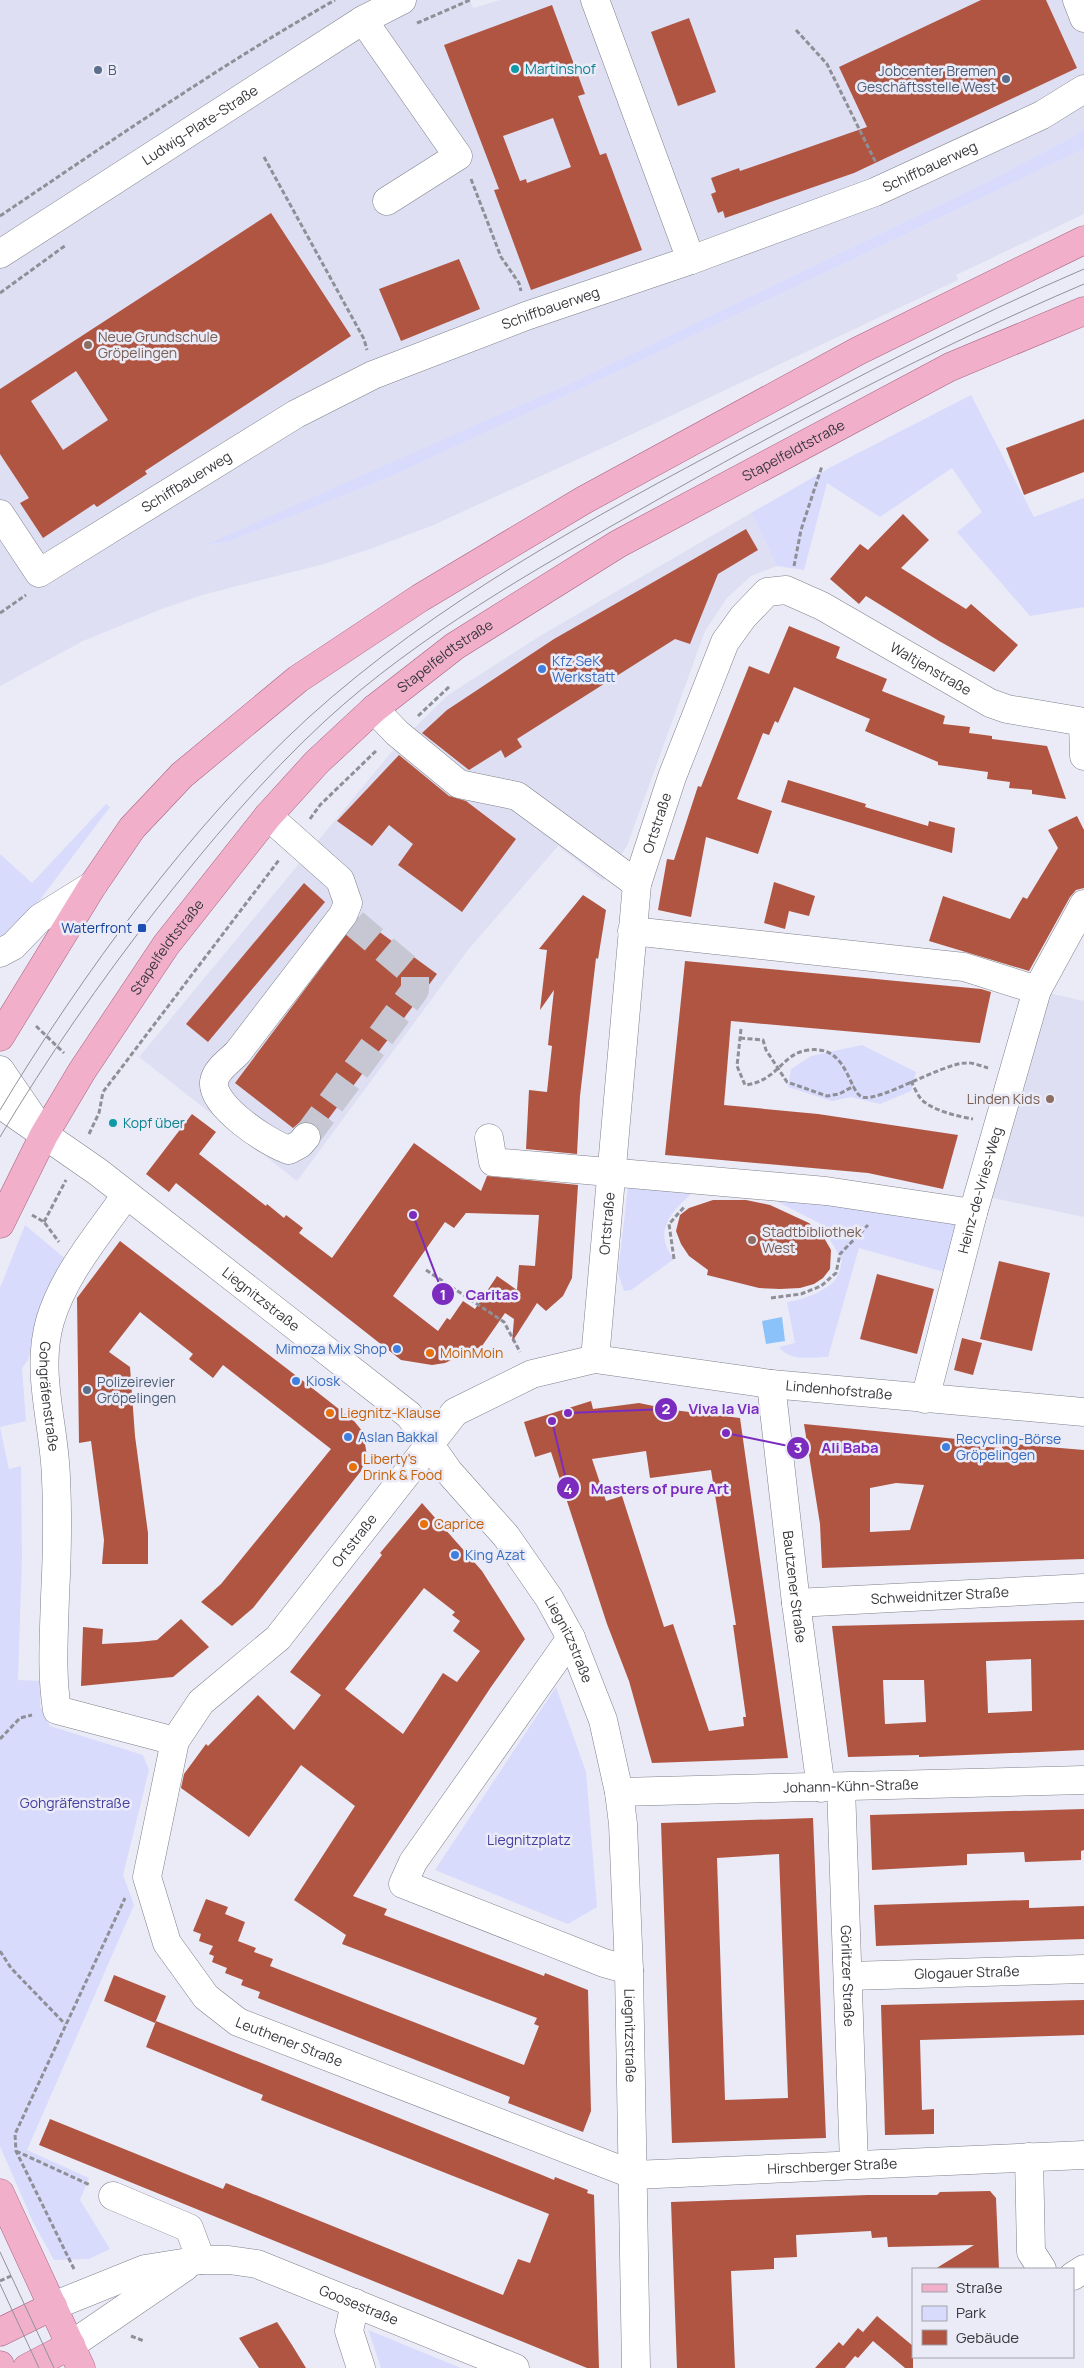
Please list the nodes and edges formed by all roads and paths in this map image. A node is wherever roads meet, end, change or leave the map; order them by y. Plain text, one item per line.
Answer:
1 (334, 0) edge
2 (402, 0) edge
3 (594, 0) edge
4 (1077, 0) edge
5 (1084, 18) edge
6 (363, 20) junction
7 (796, 30) dead end
8 (1084, 89) edge
9 (458, 156) junction
10 (264, 157) dead end
11 (888, 186) junction
12 (386, 201) dead end
13 (0, 216) edge
14 (1084, 240) edge
15 (0, 254) edge
16 (691, 260) junction
17 (1084, 311) edge
18 (526, 316) junction
19 (373, 375) junction
20 (815, 466) dead end
21 (0, 514) edge
22 (786, 590) junction
23 (451, 684) dead end
24 (374, 709) junction
25 (1084, 722) edge
26 (396, 733) junction
27 (1084, 756) edge
28 (268, 816) junction
29 (294, 840) junction
30 (94, 884) junction
31 (637, 884) junction
32 (1084, 904) edge
33 (632, 931) junction
34 (0, 953) edge
35 (1037, 990) junction
36 (15, 1011) junction
37 (741, 1029) dead end
38 (0, 1037) edge
39 (740, 1038) junction
40 (778, 1069) junction
41 (0, 1070) edge
42 (82, 1071) junction
43 (1013, 1074) junction
44 (911, 1081) junction
45 (854, 1086) junction
46 (0, 1104) edge
47 (998, 1124) junction
48 (44, 1135) junction
49 (306, 1137) tunnel mouth
50 (490, 1138) dead end
51 (611, 1171) junction
52 (713, 1180) junction
53 (126, 1195) junction
54 (893, 1201) junction
55 (974, 1213) junction
56 (0, 1224) edge
57 (674, 1259) dead end
58 (426, 1270) dead end
59 (771, 1298) dead end
60 (595, 1359) junction
61 (532, 1374) junction
62 (771, 1384) junction
63 (925, 1399) junction
64 (1084, 1412) edge
65 (430, 1444) junction
66 (1084, 1588) edge
67 (796, 1603) junction
68 (570, 1638) junction
69 (57, 1710) junction
70 (0, 1739) edge
71 (175, 1741) junction
72 (1084, 1780) edge
73 (831, 1787) junction
74 (619, 1792) junction
75 (147, 1877) junction
76 (0, 1951) edge
77 (1084, 1969) edge
78 (629, 1970) junction
79 (849, 1976) junction
80 (66, 2024) junction
81 (16, 2151) junction
82 (1084, 2155) edge
83 (1029, 2157) junction
84 (854, 2164) junction
85 (634, 2175) junction
86 (0, 2194) edge
87 (113, 2196) joint
88 (197, 2261) junction
89 (1041, 2268) edge
90 (77, 2276) dead end
91 (355, 2302) junction
92 (53, 2306) junction
93 (0, 2332) edge
94 (76, 2356) edge
95 (27, 2368) edge
96 (361, 2368) edge
97 (515, 2368) edge
98 (636, 2368) edge

1 - 13 path
2 - 6 street, Ludwig-Plate-Straße
3 - 16 street
4 - 5 street
6 - 9 street
6 - 15 street, Ludwig-Plate-Straße
7 - 11 path
8 - 11 street, Schiffbauerweg
9 - 12 street
9 - 18 path
10 - 19 path
11 - 16 street, Schiffbauerweg
14 - 30 main road
16 - 18 street, Schiffbauerweg
17 - 24 main road, Stapelfeldtstraße
18 - 19 street, Schiffbauerweg
19 - 21 street, Schiffbauerweg
20 - 22 path
22 - 25 street, Waltjenstraße
22 - 31 street, Ortstraße
23 - 26 path
24 - 26 street
24 - 28 main road, Stapelfeldtstraße
25 - 27 street
26 - 29 path
26 - 31 street
28 - 29 street
28 - 42 main road, Stapelfeldtstraße
29 - 42 path
29 - 49 street
30 - 34 street
30 - 36 main road
31 - 33 street, Ortstraße
32 - 35 street, Heinz-de-Vries-Weg
33 - 35 street
33 - 51 street, Ortstraße
35 - 43 street, Heinz-de-Vries-Weg
36 - 38 main road
36 - 42 path
37 - 39 path
39 - 40 path
39 - 40 path
40 - 45 path
40 - 45 path
41 - 48 street
42 - 48 main road, Stapelfeldtstraße
43 - 44 path
43 - 47 street, Heinz-de-Vries-Weg
44 - 45 path
44 - 47 path
46 - 48 street, Liegnitzstraße
47 - 55 street, Heinz-de-Vries-Weg
48 - 53 street, Liegnitzstraße
48 - 56 main road, Stapelfeldtstraße
50 - 51 street
51 - 52 street
51 - 60 street, Ortstraße
52 - 54 street
52 - 57 path
53 - 65 street, Liegnitzstraße
53 - 69 street, Gohgräfenstraße
54 - 55 street
54 - 59 path
55 - 63 street, Heinz-de-Vries-Weg
58 - 61 path
60 - 61 street, Ortstraße
60 - 62 street, Lindenhofstraße
61 - 65 street, Ortstraße
62 - 63 street, Lindenhofstraße
62 - 67 street, Bautzener Straße
63 - 64 street, Lindenhofstraße
65 - 68 street, Liegnitzstraße
65 - 71 street, Ortstraße
66 - 67 street, Schweidnitzer Straße
67 - 73 street, Bautzener Straße
68 - 74 street, Liegnitzstraße
68 - 78 street
69 - 70 path
69 - 71 street
71 - 75 street, Leuthener Straße
72 - 73 street, Johann-Kühn-Straße
73 - 74 street, Johann-Kühn-Straße
73 - 79 street, Görlitzer Straße
74 - 78 street, Liegnitzstraße
75 - 80 path
75 - 85 street, Leuthener Straße
76 - 80 path
77 - 79 street, Glogauer Straße
78 - 85 street, Liegnitzstraße
79 - 84 street, Görlitzer Straße
80 - 81 path
81 - 87 path
81 - 90 path
82 - 83 street, Hirschberger Straße
83 - 84 street, Hirschberger Straße
83 - 89 street
84 - 85 street, Hirschberger Straße
85 - 98 street, Liegnitzstraße
86 - 92 main road
87 - 88 street
88 - 91 street, Goosestraße
88 - 92 street, Goosestraße
88 - 94 street
91 - 96 street
91 - 97 street, Goosestraße
92 - 93 main road
92 - 94 main road
94 - 95 main road

